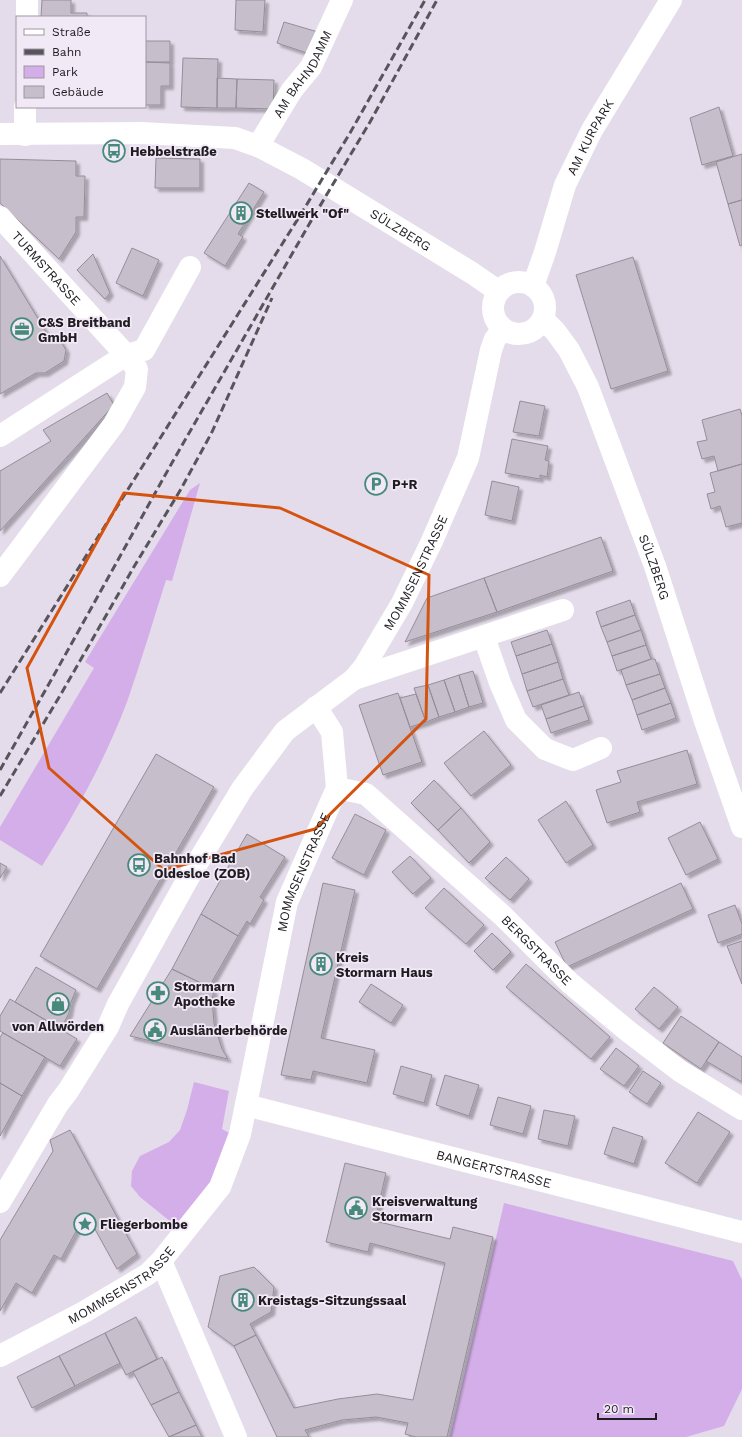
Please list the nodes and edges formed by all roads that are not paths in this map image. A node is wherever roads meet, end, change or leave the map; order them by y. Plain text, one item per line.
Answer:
1 (27, 0) edge
2 (342, 0) edge
3 (671, 0) edge
4 (27, 16) edge
5 (25, 108) edge
6 (0, 134) edge
7 (25, 135) junction
8 (258, 146) junction
9 (0, 217) edge
10 (190, 267) dead end
11 (533, 286) junction
12 (498, 291) junction
13 (543, 319) junction
14 (502, 329) junction
15 (126, 355) junction
16 (0, 436) edge
17 (0, 576) edge
18 (563, 610) dead end
19 (484, 637) junction
20 (354, 679) junction
21 (316, 707) junction
22 (601, 748) dead end
23 (337, 788) junction
24 (742, 827) edge
25 (246, 1104) junction
26 (742, 1109) edge
27 (0, 1202) edge
28 (742, 1232) edge
29 (161, 1261) junction
30 (0, 1356) edge
31 (236, 1437) edge

1 - 4 street
2 - 8 street, AM BAHNDAMM
3 - 11 street, AM KURPARK
5 - 7 street
6 - 7 street, SÜLZBERG
7 - 8 street, SÜLZBERG
8 - 12 street, SÜLZBERG
9 - 15 street, TURMSTRASSE
10 - 15 street
11 - 12 street
11 - 13 street
12 - 14 street
13 - 14 street
13 - 24 street, SÜLZBERG
14 - 20 street, MOMMSENSTRASSE
15 - 16 street
15 - 17 street, TURMSTRASSE
18 - 19 street
19 - 20 street
19 - 22 street
20 - 21 street, MOMMSENSTRASSE
21 - 23 street, MOMMSENSTRASSE
21 - 27 street
23 - 25 street, MOMMSENSTRASSE
23 - 26 street, BERGSTRASSE
25 - 28 street, BANGERTSTRASSE
25 - 29 street, MOMMSENSTRASSE
29 - 30 street, MOMMSENSTRASSE
29 - 31 street

